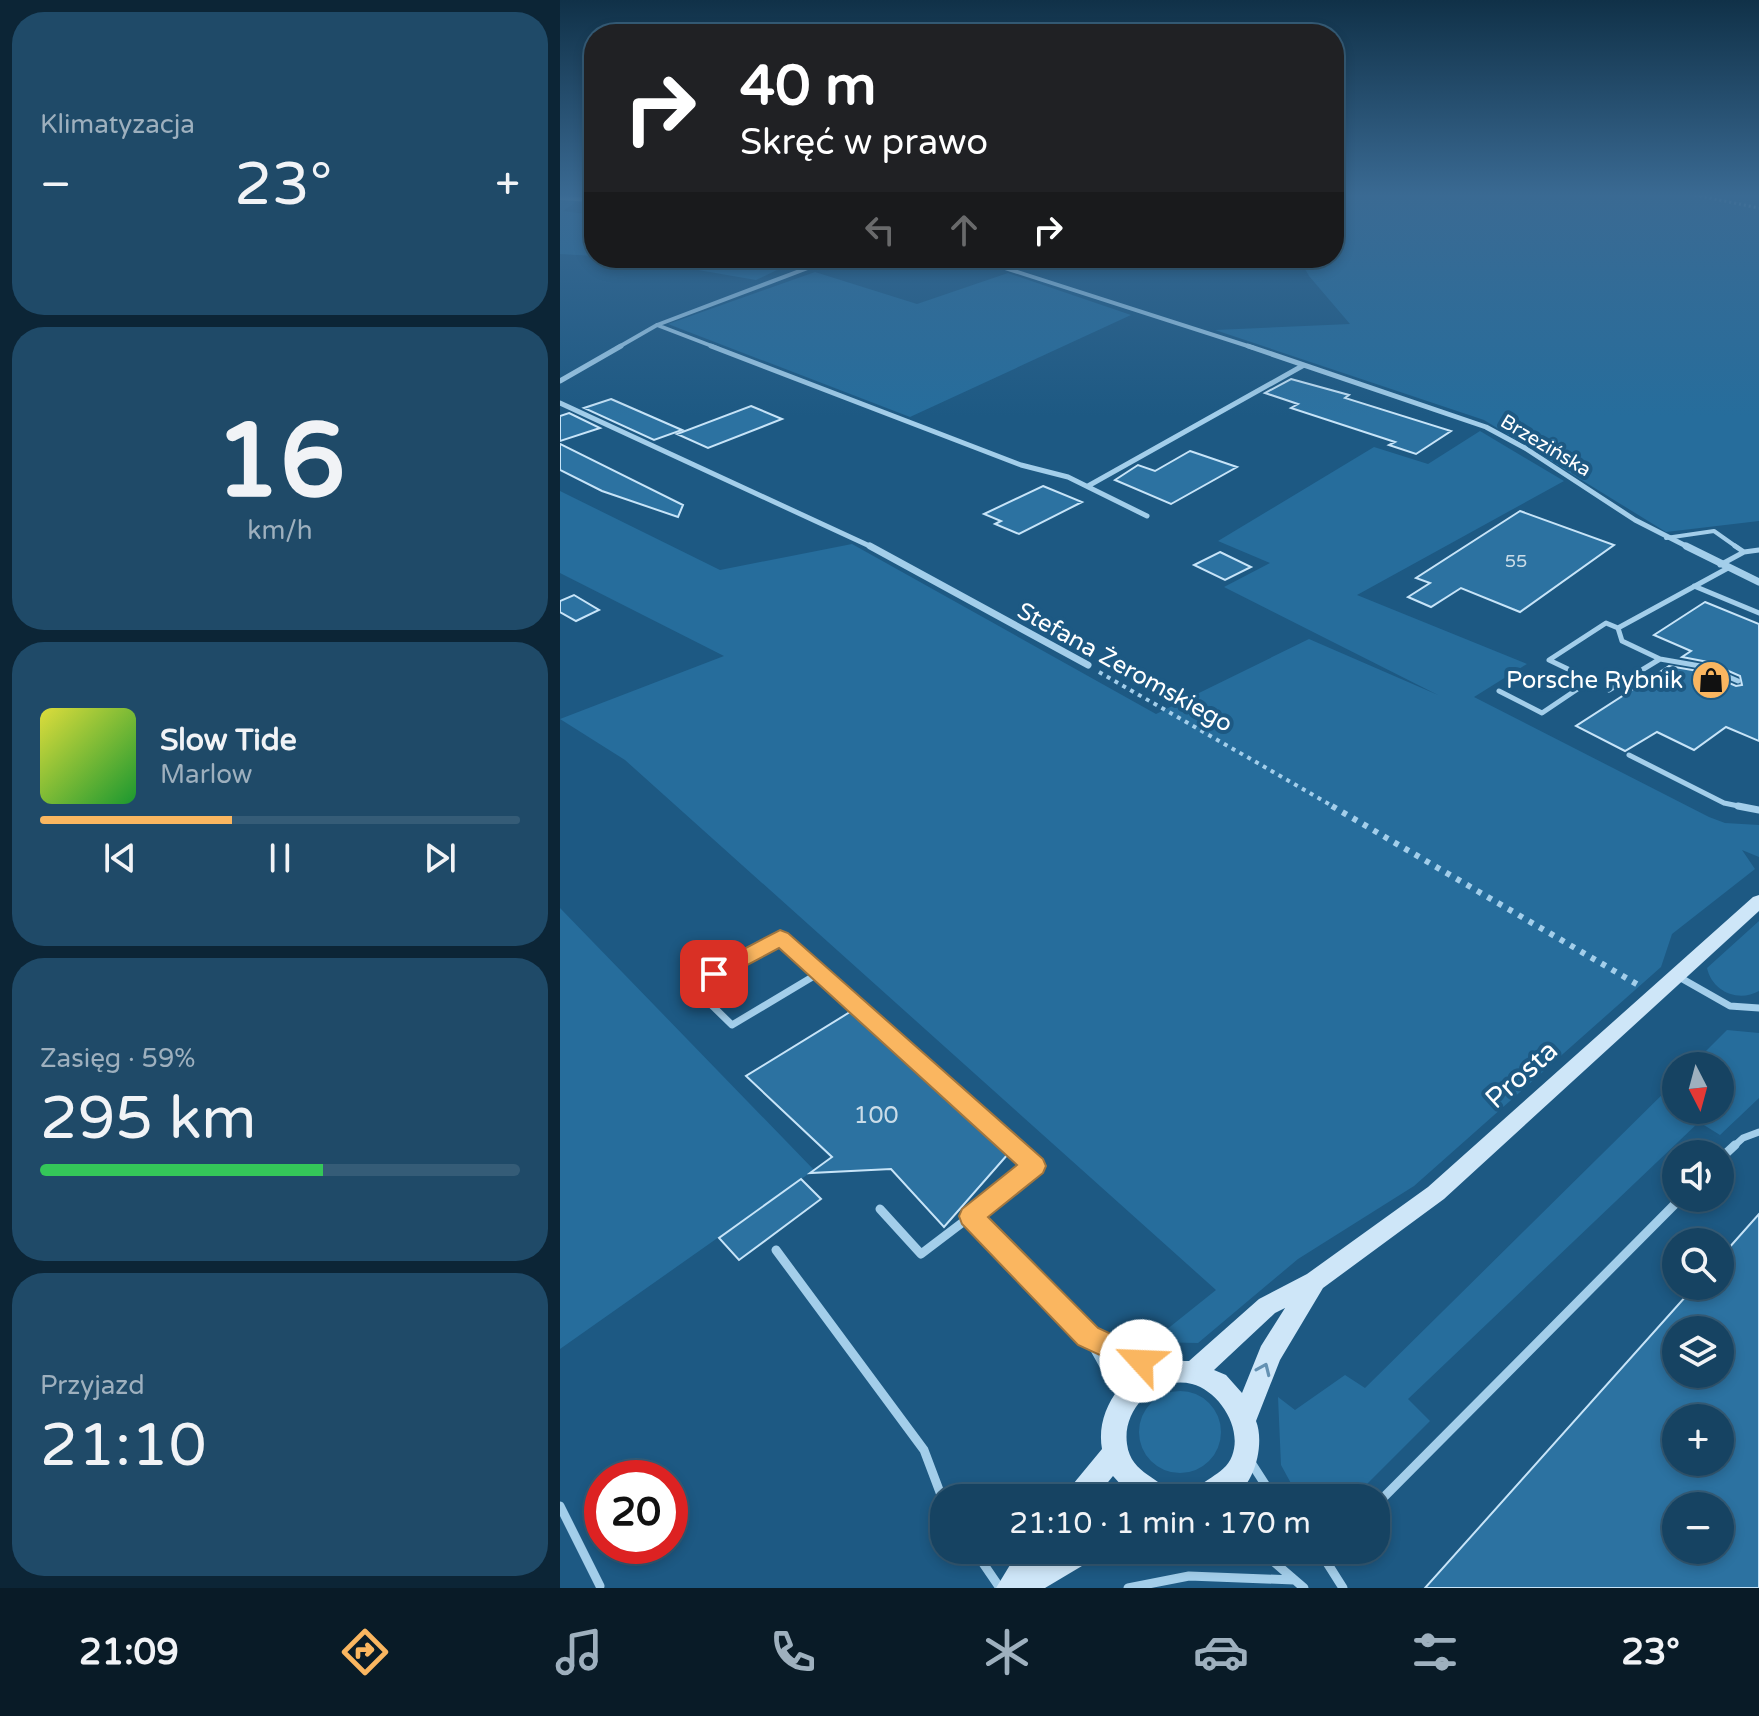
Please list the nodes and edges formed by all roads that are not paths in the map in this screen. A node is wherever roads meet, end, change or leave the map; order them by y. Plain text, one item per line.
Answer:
1 (807, 268) edge
2 (1005, 268) edge
3 (657, 325) junction
4 (1304, 365) junction
5 (560, 381) edge
6 (560, 403) edge
7 (1088, 486) junction
8 (1147, 516) dead end
9 (1666, 538) junction
10 (1759, 550) edge
11 (1744, 552) junction
12 (1720, 565) junction
13 (1728, 568) junction
14 (1759, 582) edge
15 (1694, 586) junction
16 (1759, 613) edge
17 (1618, 628) junction
18 (1660, 659) junction
19 (1088, 665) road end
20 (1738, 681) dead end
21 (1609, 690) dead end
22 (1499, 691) dead end
23 (1629, 755) dead end
24 (1759, 810) edge
25 (1759, 901) edge
26 (819, 973) junction
27 (1677, 976) junction
28 (1759, 1008) edge
29 (1759, 1132) edge
30 (1734, 1146) edge
31 (880, 1209) dead end
32 (1667, 1212) edge
33 (971, 1216) junction
34 (776, 1250) dead end
35 (1315, 1281) junction
36 (1088, 1337) junction
37 (1193, 1373) junction
38 (1159, 1375) junction
39 (1124, 1401) junction
40 (1245, 1417) junction
41 (1116, 1453) junction
42 (1246, 1453) junction
43 (937, 1484) edge
44 (1090, 1484) edge
45 (1138, 1484) edge
46 (1227, 1484) edge
47 (1265, 1484) edge
48 (1390, 1491) edge
49 (560, 1506) edge
50 (984, 1564) edge
51 (1026, 1564) edge
52 (1059, 1564) edge
53 (1276, 1564) edge
54 (1331, 1564) edge
55 (1294, 1580) junction
56 (600, 1587) edge
57 (1000, 1588) edge
58 (1010, 1588) edge
59 (1020, 1588) edge
60 (1128, 1588) edge
61 (1304, 1588) edge
62 (1343, 1588) edge

1 - 3 street
2 - 4 street, Brzezińska
3 - 5 street
3 - 7 street
4 - 7 street
4 - 9 street, Brzezińska
6 - 19 street, Stefana Żeromskiego
7 - 8 street
9 - 11 lane
9 - 12 street, Brzezińska
10 - 11 lane
11 - 12 lane
12 - 13 street, Brzezińska
13 - 14 street, Brzezińska
13 - 15 lane
15 - 16 lane
15 - 17 lane
17 - 18 lane
17 - 22 lane
18 - 20 lane
18 - 21 lane
23 - 24 lane
25 - 27 main road, Prosta
26 - 26 lane
26 - 33 lane
27 - 28 lane
27 - 35 main road, Prosta
29 - 30 lane
31 - 33 lane
32 - 48 lane
33 - 36 lane
34 - 43 lane
35 - 37 main road, Prosta
40 -> 35 main road, Prosta
36 - 38 lane
36 - 39 lane
37 - 38 main road
37 - 40 main road
38 - 39 main road
39 - 41 main road
40 - 42 main road
41 - 44 main road
41 - 45 main road
42 - 46 main road
42 - 47 lane
49 - 56 lane
50 - 57 lane
51 - 58 main road
52 - 59 main road
53 - 55 lane
54 - 62 lane
55 - 60 lane
55 - 61 lane

